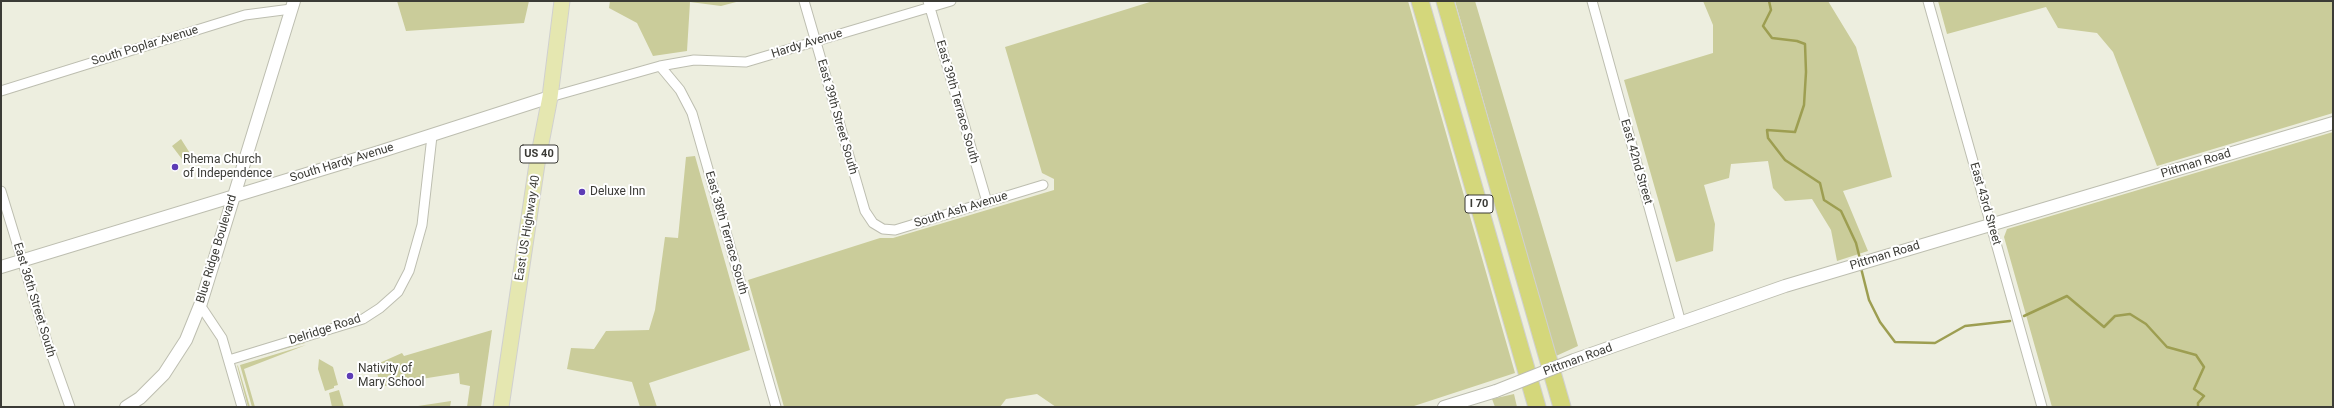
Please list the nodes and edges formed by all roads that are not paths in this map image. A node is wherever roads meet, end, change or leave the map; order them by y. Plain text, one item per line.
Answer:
1 (562, 1) edge
2 (804, 1) edge
3 (951, 1) edge
4 (1420, 1) edge
5 (1445, 1) edge
6 (1592, 1) edge
7 (1928, 1) edge
8 (929, 4) edge
9 (292, 5) edge
10 (815, 41) junction
11 (660, 66) junction
12 (1, 91) edge
13 (550, 97) junction
14 (2333, 123) edge
15 (432, 136) junction
16 (1043, 184) dead end
17 (1, 191) edge
18 (234, 195) junction
19 (986, 202) junction
20 (1991, 225) junction
21 (879, 227) joint
22 (22, 261) junction
23 (1, 267) edge
24 (200, 305) junction
25 (1681, 323) junction
26 (229, 360) junction
27 (70, 407) edge
28 (126, 407) edge
29 (242, 407) edge
30 (501, 407) edge
31 (776, 407) edge
32 (1444, 407) edge
33 (1537, 407) edge
34 (1562, 407) edge
35 (2042, 407) edge

1 - 13 main road, East US Highway 40 / US 40
2 - 10 street, East 39th Street South
3 - 8 street, Hardy Avenue
4 - 33 highway, I 70
5 - 34 highway, I 70
6 - 25 street, East 42nd Street
7 - 20 street, East 43rd Street
8 - 10 street, Hardy Avenue
8 - 19 street, East 39th Terrace South
9 - 12 street, South Poplar Avenue
9 - 18 street, Blue Ridge Boulevard
10 - 11 street, Hardy Avenue
10 - 21 street, East 39th Street South
11 - 13 street, South Hardy Avenue
11 - 31 street, East 38th Terrace South
13 - 15 street, South Hardy Avenue
13 - 30 main road, East US Highway 40 / US 40
14 - 20 street, Pittman Road
15 - 18 street, South Hardy Avenue
15 - 26 street, Delridge Road
16 - 19 street, South Ash Avenue
17 - 22 street, East 36th Street South
18 - 22 street, South Hardy Avenue
18 - 24 street, Blue Ridge Boulevard
19 - 21 street, South Ash Avenue
20 - 25 street, Pittman Road
20 - 35 street, East 43rd Street
22 - 23 street, South Hardy Avenue
22 - 27 street, East 36th Street South
24 - 26 street
24 - 28 street, Blue Ridge Boulevard
25 - 32 street, Pittman Road, bridge
26 - 29 street

